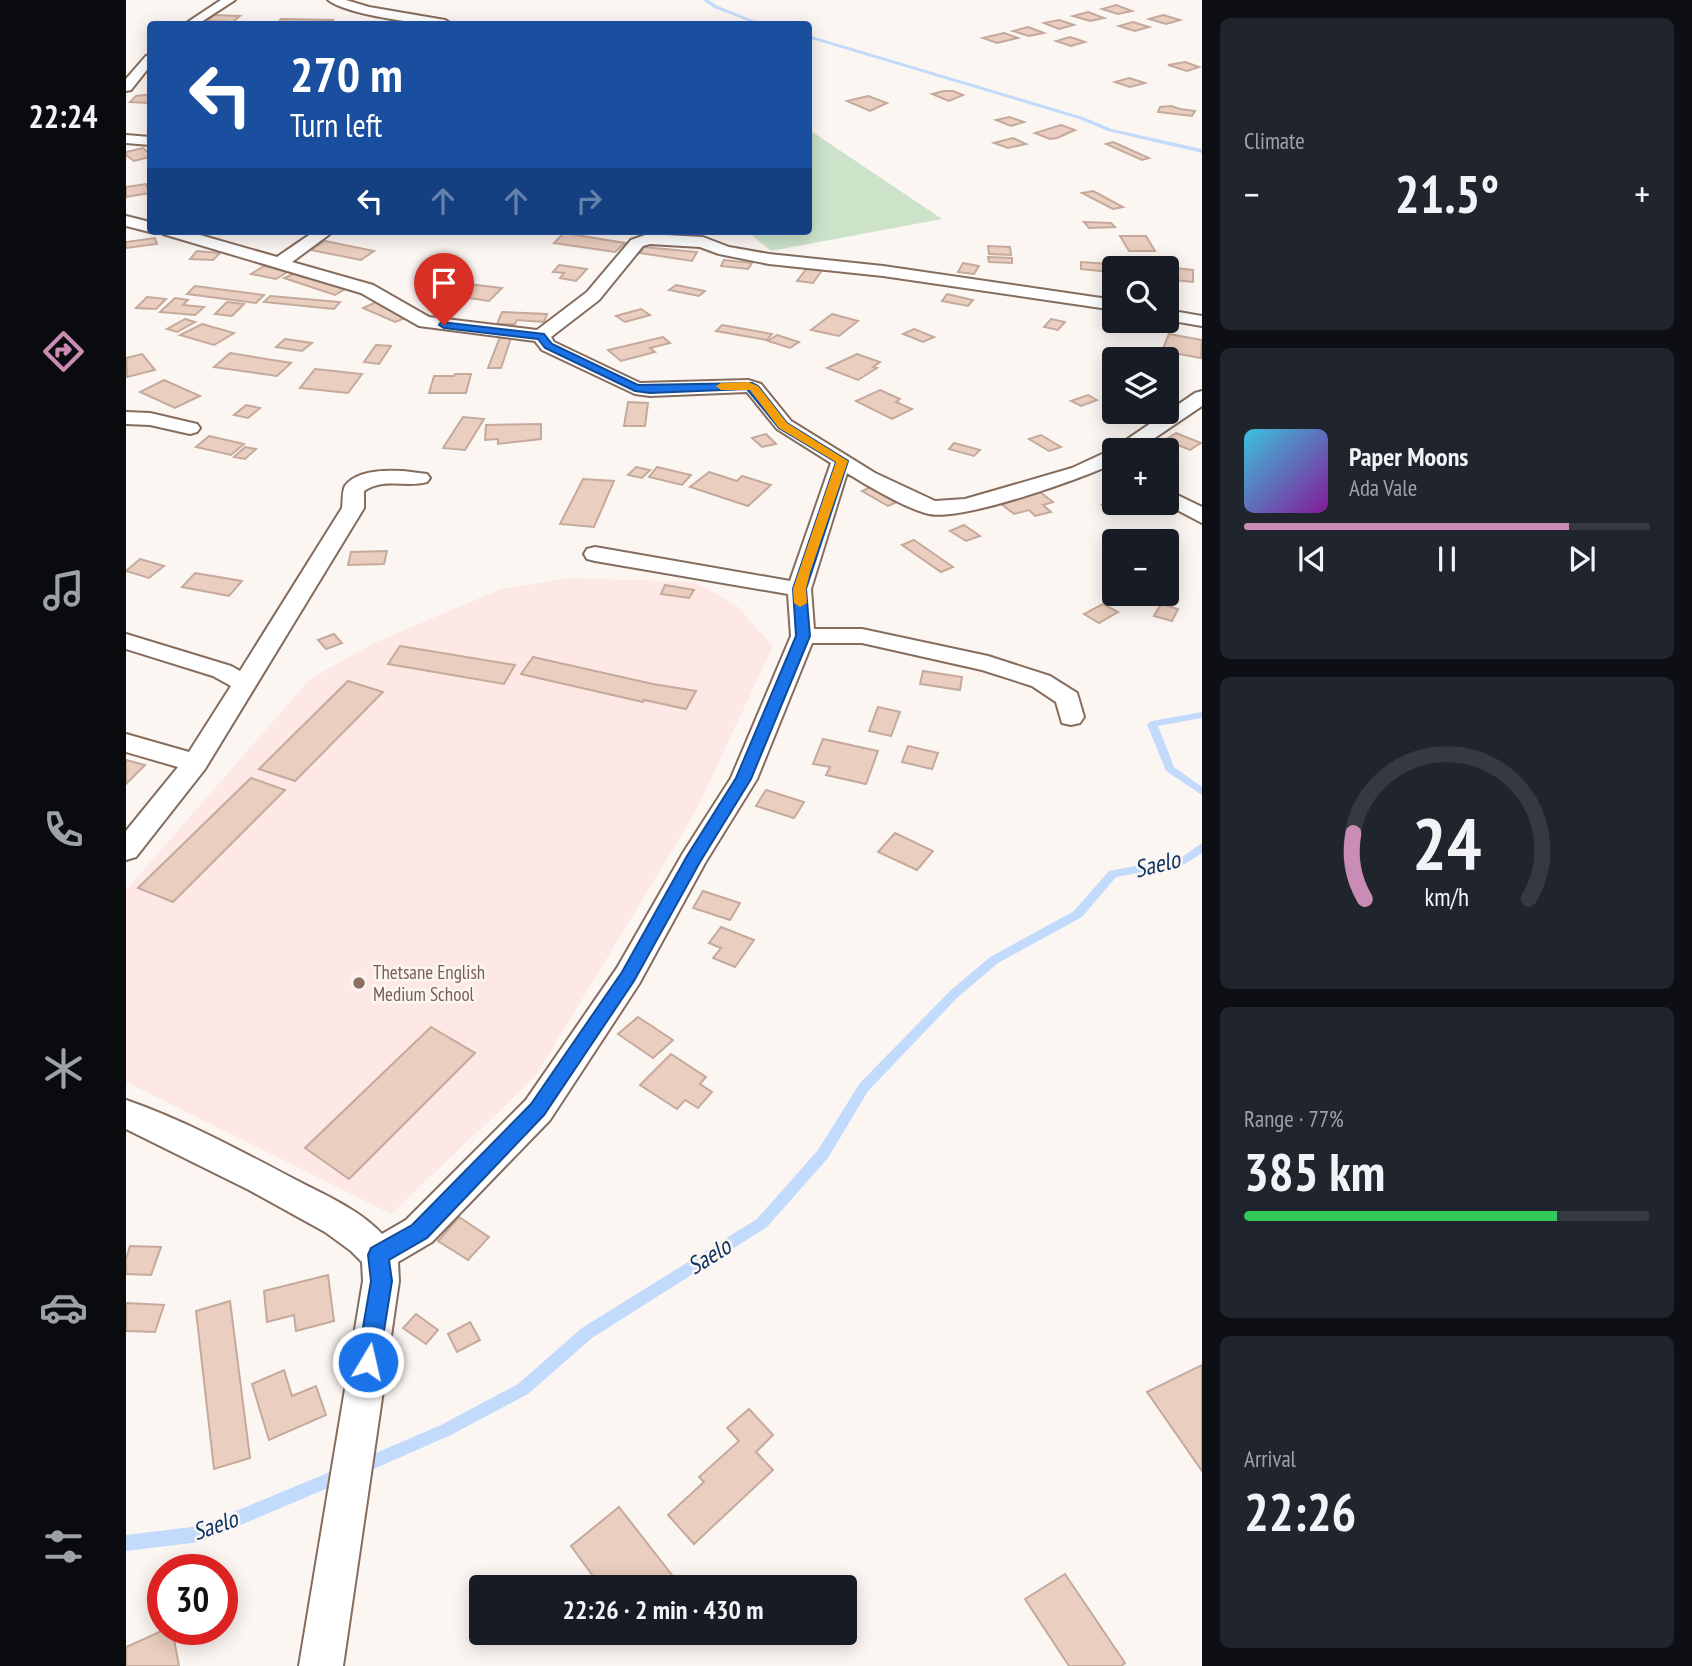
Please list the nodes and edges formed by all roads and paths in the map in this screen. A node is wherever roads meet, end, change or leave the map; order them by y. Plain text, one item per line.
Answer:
1 (229, 0) edge
2 (334, 0) edge
3 (196, 21) edge
4 (428, 21) edge
5 (147, 62) edge
6 (147, 80) edge
7 (129, 83) edge
8 (126, 139) edge
9 (147, 141) edge
10 (126, 221) edge
11 (147, 226) edge
12 (183, 235) edge
13 (320, 235) edge
14 (280, 263) junction
15 (1102, 303) edge
16 (1179, 317) edge
17 (1202, 321) edge
18 (541, 336) junction
19 (1202, 397) edge
20 (126, 418) edge
21 (190, 428) dead end
22 (1144, 438) edge
23 (842, 461) junction
24 (1102, 463) edge
25 (420, 478) dead end
26 (1179, 503) edge
27 (1202, 516) edge
28 (595, 554) dead end
29 (799, 589) junction
30 (803, 636) junction
31 (126, 641) edge
32 (243, 683) junction
33 (1072, 717) dead end
34 (126, 743) edge
35 (196, 763) junction
36 (126, 850) edge
37 (126, 1114) edge
38 (378, 1255) junction
39 (321, 1666) edge

1 - 3 street
2 - 4 street
5 - 7 street
6 - 7 street
8 - 9 street
10 - 11 street
12 - 14 street
13 - 14 street
14 - 18 street
15 - 18 street
16 - 17 street
18 - 23 street
19 - 22 street
20 - 21 street
23 - 24 street
23 - 29 street
25 - 32 street
26 - 27 street
28 - 29 street
29 - 30 street
30 - 33 street
30 - 38 street
31 - 32 street
32 - 35 street
34 - 35 street
35 - 36 street
37 - 38 street
38 - 39 street

